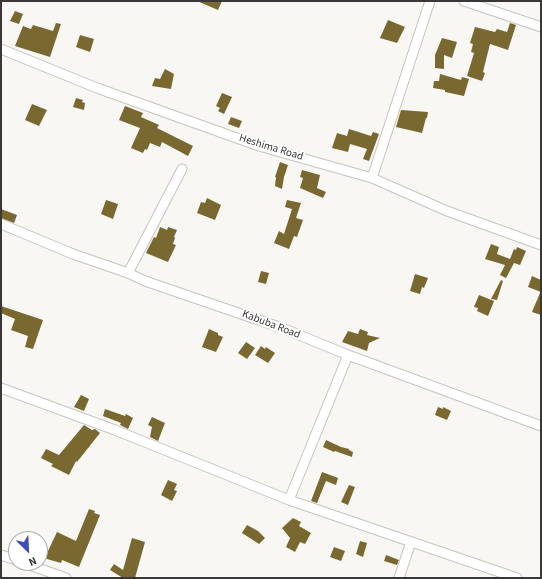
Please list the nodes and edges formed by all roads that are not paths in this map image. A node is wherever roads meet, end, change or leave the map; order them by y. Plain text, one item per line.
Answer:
1 (430, 1) edge
2 (464, 1) edge
3 (541, 27) edge
4 (1, 49) edge
5 (182, 169) dead end
6 (372, 178) junction
7 (1, 224) edge
8 (541, 245) edge
9 (128, 273) junction
10 (348, 355) junction
11 (1, 388) edge
12 (541, 426) edge
13 (290, 500) junction
14 (411, 542) junction
15 (46, 571) edge
16 (66, 578) edge
17 (399, 578) edge
18 (517, 578) edge

1 - 6 street
2 - 3 street
4 - 6 street, Heshima Road
5 - 9 street
6 - 8 street, Heshima Road
7 - 9 street, Kabuba Road
9 - 10 street, Kabuba Road
10 - 12 street, Kabuba Road
10 - 13 street
11 - 13 street
13 - 14 street
14 - 17 street
14 - 18 street
15 - 16 street

